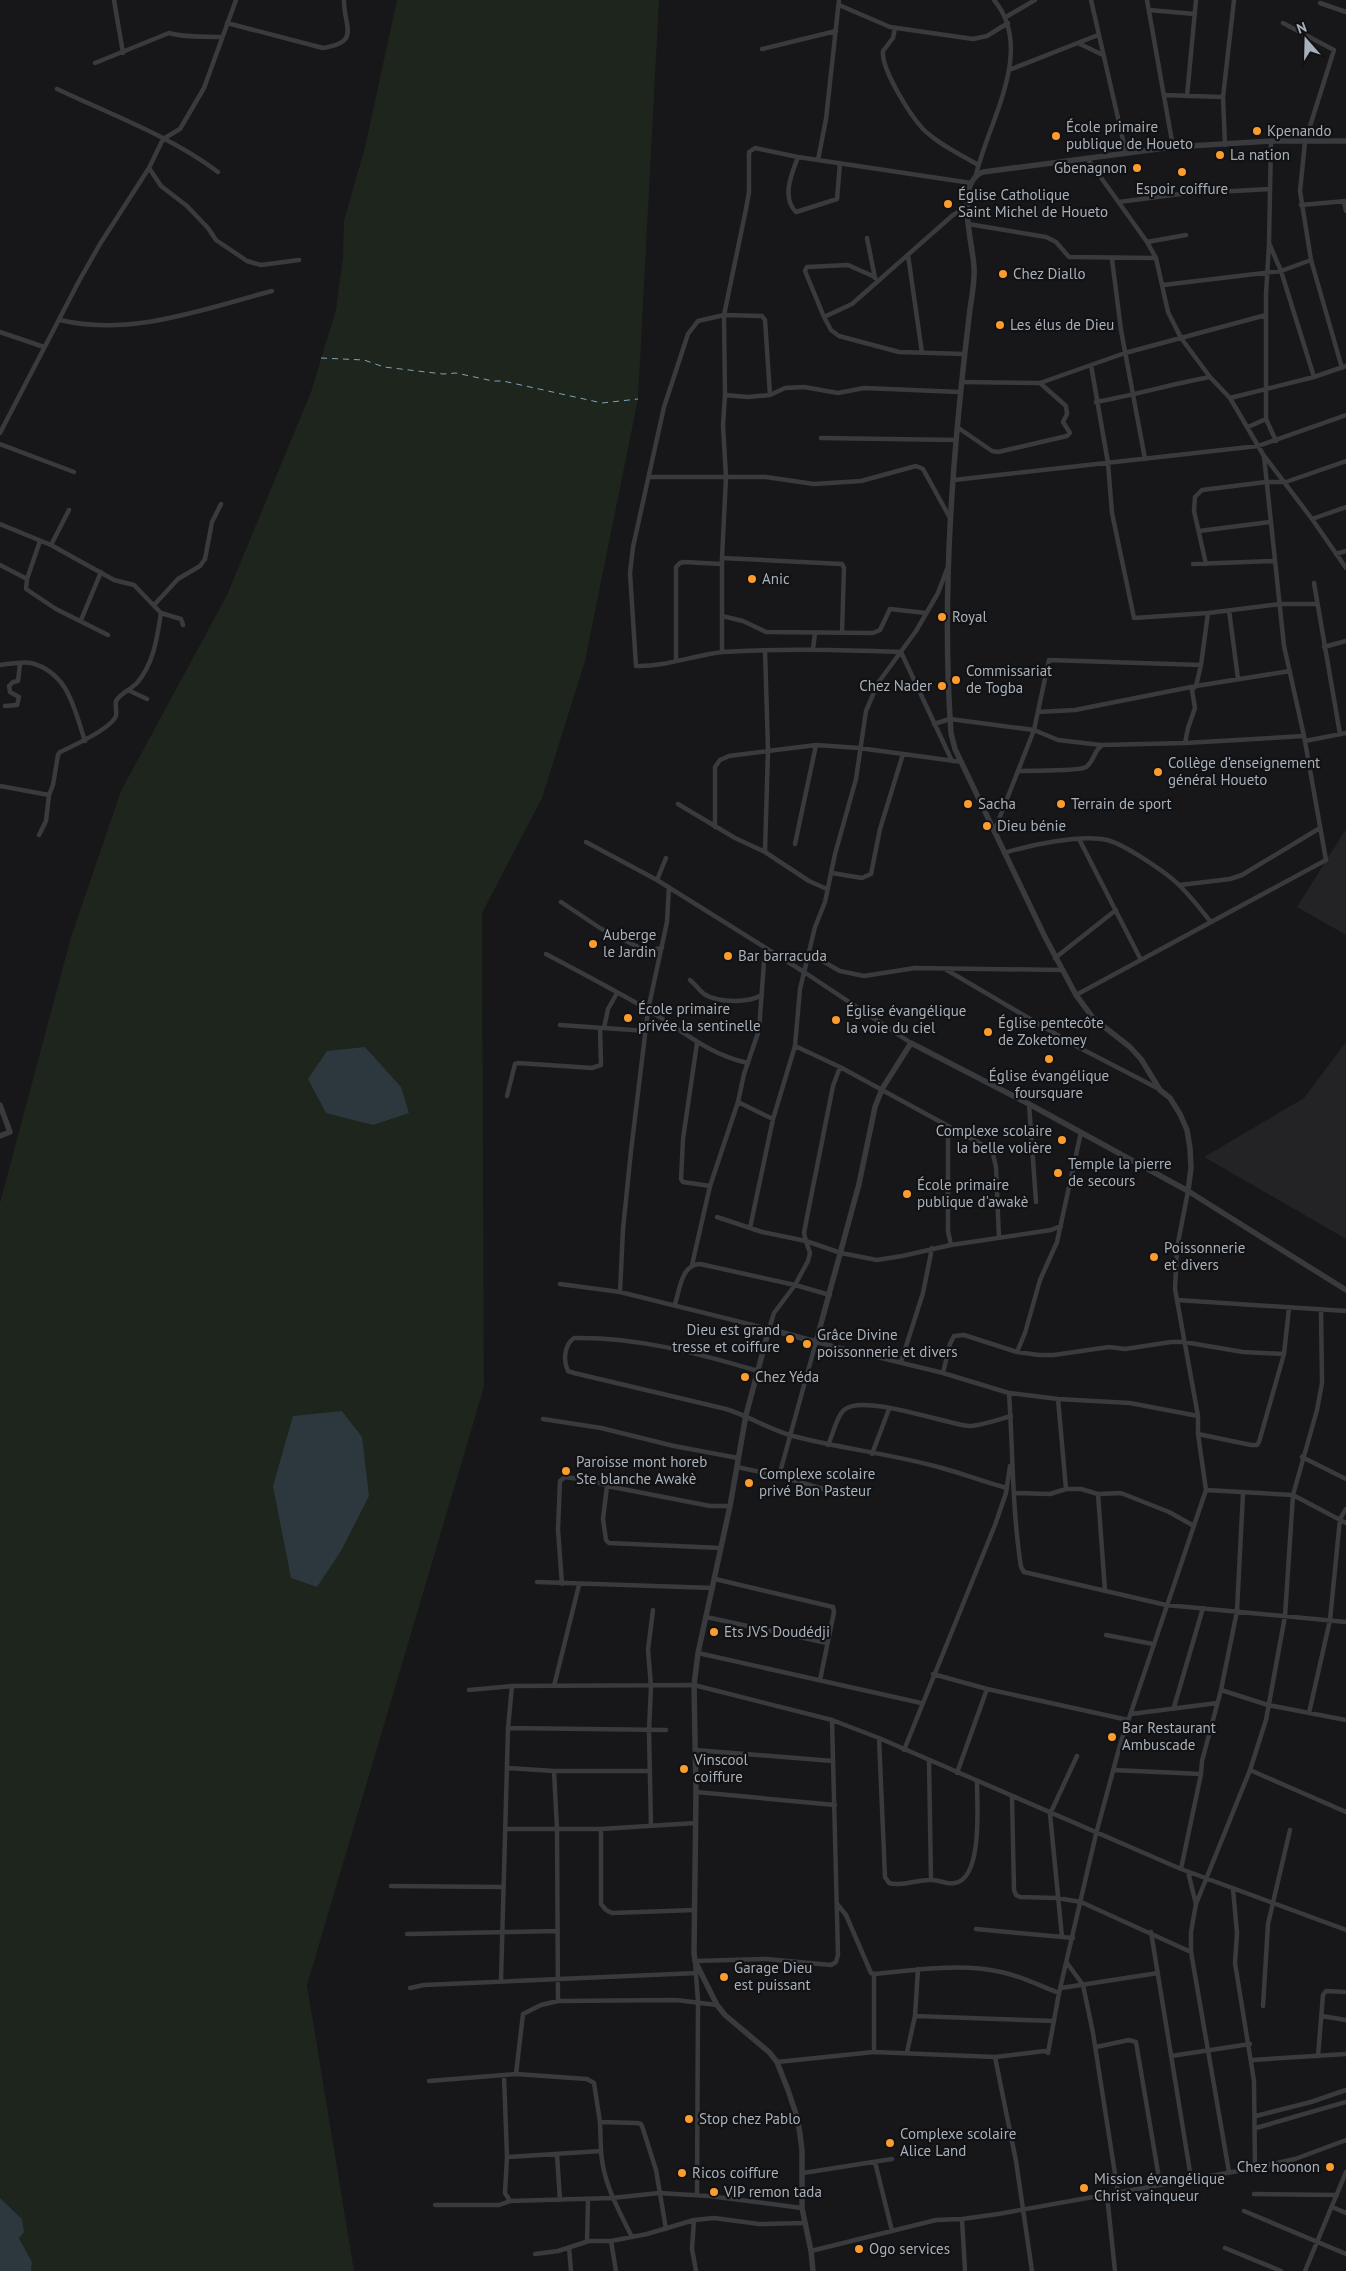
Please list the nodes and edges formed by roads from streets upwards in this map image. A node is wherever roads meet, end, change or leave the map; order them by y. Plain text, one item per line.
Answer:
1 (114, 0) edge
2 (236, 0) edge
3 (994, 0) edge
4 (1019, 0) edge
5 (1035, 0) edge
6 (1091, 0) edge
7 (1147, 0) edge
8 (1196, 0) edge
9 (1234, 0) edge
10 (344, 1) edge
11 (839, 3) edge
12 (1320, 3) dead end
13 (1021, 8) junction
14 (1149, 10) junction
15 (1346, 12) edge
16 (1195, 14) junction
17 (1006, 17) junction
18 (227, 23) junction
19 (1008, 23) junction
20 (1283, 23) dead end
21 (895, 28) junction
22 (836, 31) junction
23 (1098, 35) junction
24 (221, 37) junction
25 (1078, 43) junction
26 (762, 49) dead end
27 (123, 53) junction
28 (1103, 55) junction
29 (95, 63) dead end
30 (1009, 70) junction
31 (57, 89) dead end
32 (1164, 95) junction
33 (1187, 96) junction
34 (1223, 97) junction
35 (163, 139) junction
36 (1271, 141) junction
37 (1346, 141) edge
38 (1305, 142) junction
39 (1225, 145) junction
40 (1173, 147) junction
41 (1126, 152) junction
42 (798, 157) junction
43 (1088, 158) junction
44 (818, 160) junction
45 (840, 163) junction
46 (978, 166) junction
47 (149, 168) junction
48 (218, 172) dead end
49 (976, 174) junction
50 (971, 182) junction
51 (1270, 189) junction
52 (1119, 202) junction
53 (1345, 202) edge
54 (1302, 205) junction
55 (967, 206) junction
56 (1346, 211) edge
57 (968, 224) junction
58 (1186, 235) dead end
59 (867, 238) dead end
60 (1147, 242) junction
61 (1269, 243) junction
62 (908, 255) junction
63 (1156, 258) junction
64 (1112, 259) junction
65 (299, 260) dead end
66 (1311, 260) junction
67 (1281, 271) junction
68 (1267, 273) junction
69 (875, 277) junction
70 (876, 284) junction
71 (1163, 285) junction
72 (272, 291) dead end
73 (724, 315) junction
74 (1266, 315) junction
75 (824, 318) junction
76 (60, 320) junction
77 (0, 332) edge
78 (1181, 338) junction
79 (44, 347) junction
80 (922, 353) junction
81 (1125, 353) junction
82 (965, 354) junction
83 (1091, 364) junction
84 (1344, 367) edge
85 (1210, 377) junction
86 (1314, 377) junction
87 (961, 382) junction
88 (1040, 383) junction
89 (1267, 388) junction
90 (960, 392) junction
91 (725, 395) junction
92 (770, 395) junction
93 (1134, 395) junction
94 (1230, 398) junction
95 (1096, 402) junction
96 (1346, 415) edge
97 (1266, 419) junction
98 (957, 427) junction
99 (1248, 427) junction
100 (0, 433) edge
101 (821, 438) dead end
102 (956, 440) junction
103 (1276, 441) junction
104 (0, 444) edge
105 (1258, 446) junction
106 (1264, 456) junction
107 (1145, 459) junction
108 (1346, 461) edge
109 (1108, 464) junction
110 (74, 472) dead end
111 (649, 477) junction
112 (726, 477) junction
113 (954, 480) junction
114 (1266, 482) junction
115 (1286, 482) junction
116 (221, 504) dead end
117 (1346, 507) edge
118 (70, 510) dead end
119 (1312, 519) junction
120 (951, 520) junction
121 (1270, 522) junction
122 (0, 524) edge
123 (1199, 531) junction
124 (40, 541) junction
125 (51, 545) junction
126 (1346, 551) edge
127 (1336, 554) junction
128 (722, 561) junction
129 (1275, 561) junction
130 (1193, 564) dead end
131 (1206, 564) junction
132 (0, 565) edge
133 (949, 566) junction
134 (1346, 568) edge
135 (101, 572) junction
136 (27, 579) junction
137 (1314, 583) dead end
138 (1280, 604) junction
139 (1317, 604) junction
140 (154, 605) junction
141 (1229, 610) junction
142 (161, 613) junction
143 (926, 613) junction
144 (1208, 613) junction
145 (722, 616) junction
146 (81, 620) junction
147 (183, 625) dead end
148 (816, 632) junction
149 (842, 633) junction
150 (108, 635) dead end
151 (1346, 641) edge
152 (1324, 647) junction
153 (813, 649) junction
154 (765, 650) junction
155 (722, 652) junction
156 (901, 652) junction
157 (676, 661) junction
158 (20, 664) junction
159 (0, 665) edge
160 (1201, 665) junction
161 (1290, 671) junction
162 (1238, 679) junction
163 (1196, 686) junction
164 (128, 690) junction
165 (147, 699) dead end
166 (5, 706) dead end
167 (1038, 712) junction
168 (950, 719) junction
169 (934, 724) junction
170 (1034, 730) junction
171 (1346, 733) edge
172 (1340, 734) junction
173 (1305, 739) junction
174 (85, 741) junction
175 (1185, 743) junction
176 (816, 745) junction
177 (1102, 745) junction
178 (859, 748) junction
179 (768, 750) junction
180 (903, 754) junction
181 (952, 761) junction
182 (962, 762) junction
183 (1018, 771) junction
184 (0, 786) edge
185 (49, 795) junction
186 (678, 804) dead end
187 (715, 827) junction
188 (1320, 828) junction
189 (994, 832) junction
190 (39, 835) dead end
191 (1079, 839) junction
192 (586, 842) dead end
193 (795, 844) dead end
194 (764, 852) junction
195 (1004, 853) junction
196 (666, 858) dead end
197 (832, 873) junction
198 (657, 880) junction
199 (1180, 885) junction
200 (669, 888) junction
201 (827, 889) junction
202 (561, 902) dead end
203 (1116, 910) junction
204 (1211, 922) junction
205 (662, 948) junction
206 (765, 948) junction
207 (546, 954) dead end
208 (810, 954) junction
209 (1055, 958) junction
210 (1141, 960) junction
211 (944, 969) junction
212 (1062, 970) junction
213 (804, 972) junction
214 (690, 980) dead end
215 (617, 993) junction
216 (762, 995) junction
217 (1076, 995) junction
218 (648, 1010) junction
219 (560, 1025) dead end
220 (602, 1028) junction
221 (646, 1031) junction
222 (697, 1043) junction
223 (911, 1043) junction
224 (794, 1046) junction
225 (748, 1063) junction
226 (840, 1066) junction
227 (882, 1089) junction
228 (1160, 1090) junction
229 (507, 1096) dead end
230 (738, 1102) junction
231 (1029, 1104) junction
232 (0, 1105) edge
233 (773, 1119) junction
234 (948, 1126) junction
235 (1081, 1132) junction
236 (0, 1136) edge
237 (710, 1186) junction
238 (1188, 1191) junction
239 (1036, 1202) dead end
240 (717, 1217) dead end
241 (1060, 1226) junction
242 (750, 1228) junction
243 (999, 1238) junction
244 (806, 1241) junction
245 (951, 1245) junction
246 (932, 1248) junction
247 (841, 1253) junction
248 (692, 1265) junction
249 (560, 1284) dead end
250 (795, 1285) junction
251 (1346, 1290) edge
252 (620, 1292) junction
253 (830, 1295) junction
254 (1177, 1300) junction
255 (675, 1304) junction
256 (1289, 1308) junction
257 (1321, 1310) junction
258 (1346, 1311) edge
259 (769, 1329) junction
260 (816, 1342) junction
261 (1184, 1342) junction
262 (1016, 1352) junction
263 (1284, 1354) junction
264 (901, 1362) junction
265 (758, 1371) junction
266 (944, 1373) junction
267 (1009, 1394) junction
268 (1058, 1399) junction
269 (889, 1409) junction
270 (746, 1415) junction
271 (1011, 1416) junction
272 (1198, 1416) junction
273 (543, 1419) dead end
274 (1198, 1434) junction
275 (792, 1436) junction
276 (828, 1445) junction
277 (872, 1454) junction
278 (1302, 1457) junction
279 (738, 1458) junction
280 (1011, 1458) junction
281 (737, 1467) junction
282 (779, 1476) junction
283 (1346, 1477) edge
284 (607, 1486) junction
285 (1006, 1488) junction
286 (1066, 1490) junction
287 (1206, 1490) junction
288 (1015, 1493) junction
289 (1098, 1494) junction
290 (1243, 1494) junction
291 (1293, 1495) junction
292 (847, 1496) dead end
293 (730, 1506) junction
294 (1346, 1509) edge
295 (1340, 1519) junction
296 (1346, 1523) edge
297 (1194, 1526) junction
298 (721, 1548) junction
299 (715, 1579) junction
300 (537, 1582) dead end
301 (562, 1584) junction
302 (579, 1585) junction
303 (713, 1588) junction
304 (1105, 1591) junction
305 (1166, 1605) junction
306 (1202, 1608) junction
307 (653, 1610) dead end
308 (1237, 1611) junction
309 (1285, 1616) junction
310 (706, 1617) junction
311 (1330, 1620) junction
312 (1346, 1622) edge
313 (1106, 1636) dead end
314 (828, 1643) junction
315 (1153, 1644) junction
316 (698, 1653) junction
317 (933, 1674) junction
318 (820, 1680) junction
319 (694, 1685) junction
320 (512, 1686) junction
321 (554, 1686) junction
322 (651, 1686) junction
323 (987, 1689) junction
324 (469, 1690) dead end
325 (1221, 1690) junction
326 (1217, 1703) junction
327 (921, 1704) junction
328 (1268, 1705) junction
329 (1174, 1707) junction
330 (1309, 1713) junction
331 (1131, 1714) junction
332 (832, 1720) junction
333 (1128, 1720) junction
334 (1346, 1720) edge
335 (508, 1728) junction
336 (649, 1730) junction
337 (666, 1730) dead end
338 (879, 1738) junction
339 (695, 1750) junction
340 (904, 1750) junction
341 (1077, 1756) dead end
342 (833, 1761) junction
343 (929, 1761) junction
344 (507, 1768) junction
345 (1113, 1770) junction
346 (1250, 1770) junction
347 (554, 1771) junction
348 (650, 1771) junction
349 (957, 1773) junction
350 (1201, 1774) junction
351 (977, 1782) junction
352 (696, 1792) junction
353 (1012, 1797) junction
354 (835, 1805) junction
355 (1346, 1812) edge
356 (1050, 1814) junction
357 (695, 1823) junction
358 (651, 1826) junction
359 (601, 1828) junction
360 (505, 1829) junction
361 (557, 1829) junction
362 (1290, 1830) dead end
363 (1096, 1834) junction
364 (1181, 1869) junction
365 (1188, 1872) junction
366 (1208, 1879) junction
367 (932, 1880) junction
368 (391, 1886) dead end
369 (502, 1887) junction
370 (1233, 1889) junction
371 (1057, 1898) junction
372 (1081, 1902) junction
373 (1272, 1903) junction
374 (1196, 1904) junction
375 (838, 1905) junction
376 (694, 1910) junction
377 (976, 1929) dead end
378 (1346, 1930) edge
379 (557, 1931) junction
380 (502, 1932) junction
381 (1150, 1932) junction
382 (408, 1934) dead end
383 (1062, 1937) junction
384 (1073, 1938) junction
385 (1191, 1952) junction
386 (695, 1961) junction
387 (1067, 1962) junction
388 (918, 1969) junction
389 (698, 1972) junction
390 (1158, 1973) junction
391 (874, 1974) junction
392 (558, 1980) junction
393 (501, 1981) junction
394 (1083, 1985) junction
395 (410, 1988) dead end
396 (1060, 1990) junction
397 (1346, 1992) edge
398 (558, 2001) junction
399 (698, 2001) junction
400 (717, 2005) junction
401 (1263, 2006) dead end
402 (915, 2016) junction
403 (1322, 2016) junction
404 (1346, 2020) edge
405 (1054, 2021) junction
406 (1250, 2044) junction
407 (1096, 2047) junction
408 (1208, 2049) junction
409 (874, 2052) junction
410 (908, 2052) junction
411 (1346, 2054) edge
412 (1171, 2056) junction
413 (1318, 2056) junction
414 (995, 2057) junction
415 (1252, 2060) junction
416 (777, 2062) junction
417 (516, 2074) junction
418 (504, 2076) junction
419 (429, 2081) dead end
420 (1346, 2090) edge
421 (1346, 2102) edge
422 (1256, 2116) junction
423 (600, 2122) junction
424 (1256, 2128) junction
425 (1346, 2140) edge
426 (601, 2151) junction
427 (557, 2155) junction
428 (507, 2157) junction
429 (892, 2159) dead end
430 (875, 2162) junction
431 (1255, 2168) junction
432 (1229, 2172) junction
433 (1346, 2172) edge
434 (803, 2173) junction
435 (1191, 2178) junction
436 (1160, 2184) junction
437 (659, 2193) junction
438 (1118, 2193) junction
439 (1107, 2194) junction
440 (1254, 2194) dead end
441 (697, 2195) junction
442 (1337, 2195) junction
443 (612, 2198) junction
444 (588, 2199) junction
445 (560, 2200) junction
446 (510, 2201) junction
447 (436, 2205) dead end
448 (1332, 2207) junction
449 (802, 2208) junction
450 (1024, 2209) junction
451 (1244, 2211) dead end
452 (1346, 2213) edge
453 (962, 2219) junction
454 (694, 2220) junction
455 (804, 2223) junction
456 (666, 2228) junction
457 (892, 2231) junction
458 (632, 2237) junction
459 (587, 2241) junction
460 (611, 2241) junction
461 (1318, 2242) junction
462 (569, 2247) junction
463 (1225, 2248) dead end
464 (811, 2252) junction
465 (535, 2254) dead end
466 (1346, 2254) edge
467 (571, 2271) edge
468 (616, 2271) edge
469 (696, 2271) edge
470 (813, 2271) edge
471 (965, 2271) edge
472 (1032, 2271) edge
473 (1114, 2271) edge
474 (1281, 2271) edge
475 (1304, 2271) edge

1 - 27 street
2 - 18 street
3 - 17 street
4 - 13 street
5 - 13 street
6 - 23 street
7 - 14 street
8 - 16 street
9 - 34 street
10 - 18 street
11 - 21 street
11 - 22 street
12 - 15 street
13 - 17 street
14 - 16 street
14 - 32 street
16 - 33 street
17 - 19 street
18 - 24 street
19 - 21 street
19 - 30 street
20 - 38 street
21 - 46 street
22 - 26 street
22 - 44 street
23 - 25 street
23 - 28 street
24 - 27 street
24 - 35 street
25 - 28 street
25 - 30 street
27 - 29 street
28 - 41 street
30 - 46 street
31 - 35 street
32 - 33 street
32 - 40 street
33 - 34 street
34 - 39 street
35 - 47 street
35 - 48 street
36 - 38 street
36 - 39 street
36 - 51 street
37 - 38 street
38 - 54 street
39 - 40 street
40 - 41 street
41 - 43 street
42 - 44 street
42 - 45 street
42 - 73 street
43 - 49 street
43 - 52 street
44 - 45 street
45 - 50 street
46 - 49 street
47 - 65 street
47 - 76 street
49 - 50 street
50 - 55 street
51 - 52 street
51 - 61 street
52 - 60 street
53 - 54 street
53 - 56 street
54 - 66 street
55 - 57 street
55 - 62 street
57 - 64 street
57 - 82 street
58 - 60 street
59 - 69 street
60 - 63 street
61 - 67 street
61 - 68 street
62 - 70 street
62 - 80 street
63 - 64 street
63 - 71 street
64 - 81 street
66 - 67 street
66 - 84 street
67 - 68 street
67 - 86 street
68 - 71 street
68 - 74 street
69 - 70 street
69 - 75 street
70 - 75 street
71 - 78 street
72 - 76 street
73 - 91 street
73 - 92 street
73 - 111 street
74 - 78 street
74 - 89 street
75 - 80 street
76 - 79 street
77 - 79 street
78 - 81 street
78 - 85 street
79 - 100 street
80 - 82 street
81 - 83 street
81 - 93 street
82 - 87 street
83 - 88 street
83 - 95 street
84 - 86 street
85 - 93 street
85 - 94 street
86 - 89 street
87 - 88 street
87 - 90 street
88 - 98 street
89 - 94 street
89 - 97 street
90 - 92 street
90 - 98 street
91 - 92 street
91 - 112 street
93 - 95 street
93 - 107 street
94 - 99 street
95 - 109 street
96 - 103 street
97 - 99 street
97 - 103 street
98 - 102 street
99 - 105 street
101 - 102 street
102 - 113 street
103 - 105 street
104 - 110 street
105 - 106 street
105 - 107 street
106 - 114 street
106 - 115 street
107 - 109 street
108 - 115 street
109 - 113 street
109 - 144 street
111 - 112 street
111 - 157 street
112 - 120 street
112 - 128 street
113 - 120 street
114 - 115 street
114 - 121 street
114 - 123 street
115 - 119 street
116 - 140 street
117 - 119 street
118 - 125 street
119 - 127 street
120 - 133 street
121 - 123 street
121 - 129 street
122 - 124 street
123 - 131 street
124 - 125 street
124 - 136 street
125 - 135 street
126 - 127 street
127 - 134 street
128 - 145 street
128 - 149 street
128 - 157 street
129 - 131 street
129 - 138 street
130 - 131 street
132 - 136 street
133 - 143 street
133 - 168 street
135 - 140 street
135 - 146 street
136 - 146 street
137 - 139 street
138 - 139 street
138 - 141 street
138 - 161 street
139 - 152 street
140 - 142 street
141 - 144 street
141 - 162 street
142 - 147 street
142 - 164 street
143 - 149 street
143 - 156 street
144 - 160 street
145 - 148 street
145 - 155 street
146 - 150 street
148 - 149 street
148 - 153 street
151 - 152 street
152 - 172 street
153 - 154 street
153 - 156 street
154 - 155 street
154 - 179 street
155 - 157 street
156 - 169 street
156 - 178 street
158 - 159 street
158 - 166 street
158 - 174 street
160 - 163 street
160 - 167 street
161 - 162 street
161 - 173 street
162 - 163 street
163 - 167 street
163 - 175 street
164 - 165 street
164 - 174 street
167 - 170 street
168 - 169 street
168 - 170 street
168 - 182 street
169 - 181 street
170 - 177 street
170 - 183 street
171 - 172 street
172 - 173 street
173 - 175 street
173 - 188 street
174 - 185 street
175 - 177 street
176 - 178 street
176 - 179 street
176 - 193 street
177 - 183 street
178 - 180 street
178 - 197 street
179 - 187 street
179 - 194 street
180 - 181 street
180 - 197 street
181 - 182 street
182 - 189 street
183 - 189 street
184 - 185 street
185 - 190 street
186 - 187 street
187 - 194 street
188 - 199 street
188 - 204 street
189 - 195 street
191 - 195 street
191 - 199 street
191 - 203 street
192 - 198 street
194 - 201 street
195 - 209 street
196 - 198 street
197 - 201 street
198 - 200 street
199 - 204 street
200 - 205 street
200 - 206 street
201 - 208 street
202 - 205 street
203 - 209 street
203 - 210 street
204 - 210 street
205 - 218 street
206 - 213 street
206 - 216 street
207 - 215 street
208 - 211 street
208 - 213 street
209 - 212 street
210 - 217 street
211 - 212 street
211 - 228 street
212 - 217 street
213 - 223 street
213 - 224 street
214 - 216 street
215 - 218 street
215 - 220 street
216 - 225 street
217 - 228 street
218 - 221 street
218 - 222 street
219 - 220 street
220 - 221 street
220 - 229 street
221 - 252 street
222 - 225 street
222 - 237 street
223 - 227 street
223 - 231 street
224 - 226 street
224 - 233 street
225 - 230 street
226 - 227 street
226 - 244 street
227 - 234 street
227 - 247 street
228 - 238 street
230 - 233 street
230 - 237 street
231 - 235 street
231 - 239 street
232 - 236 street
233 - 242 street
234 - 243 street
234 - 245 street
235 - 238 street
235 - 241 street
237 - 248 street
238 - 251 street
238 - 254 street
240 - 242 street
241 - 243 street
241 - 262 street
242 - 244 street
243 - 245 street
244 - 247 street
244 - 250 street
245 - 246 street
246 - 247 street
246 - 264 street
247 - 253 street
248 - 250 street
248 - 255 street
249 - 252 street
250 - 253 street
250 - 259 street
252 - 255 street
253 - 260 street
254 - 256 street
254 - 261 street
255 - 259 street
256 - 257 street
256 - 263 street
257 - 258 street
257 - 278 street
259 - 260 street
259 - 265 street
260 - 264 street
260 - 275 street
261 - 262 street
261 - 263 street
261 - 272 street
262 - 266 street
263 - 274 street
264 - 266 street
265 - 270 street
265 - 270 street
266 - 267 street
267 - 268 street
267 - 271 street
268 - 272 street
268 - 286 street
269 - 271 street
269 - 276 street
269 - 277 street
270 - 275 street
270 - 279 street
271 - 280 street
272 - 274 street
273 - 279 street
274 - 287 street
275 - 276 street
275 - 282 street
276 - 277 street
277 - 285 street
278 - 283 street
278 - 291 street
279 - 281 street
280 - 285 street
280 - 288 street
281 - 282 street
281 - 293 street
282 - 292 street
284 - 293 street
284 - 298 street
284 - 301 street
285 - 317 street
286 - 288 street
286 - 289 street
287 - 290 street
287 - 297 street
288 - 304 street
289 - 297 street
289 - 304 street
290 - 291 street
290 - 308 street
291 - 295 street
291 - 309 street
293 - 298 street
294 - 295 street
295 - 296 street
295 - 311 street
297 - 305 street
298 - 299 street
299 - 303 street
299 - 314 street
300 - 301 street
301 - 302 street
302 - 303 street
302 - 321 street
303 - 310 street
304 - 305 street
305 - 306 street
305 - 315 street
306 - 308 street
306 - 329 street
307 - 322 street
308 - 309 street
308 - 325 street
309 - 311 street
309 - 328 street
310 - 314 street
310 - 316 street
311 - 312 street
311 - 330 street
313 - 315 street
314 - 318 street
315 - 331 street
316 - 318 street
316 - 319 street
317 - 323 street
317 - 327 street
318 - 327 street
319 - 322 street
319 - 332 street
319 - 339 street
320 - 321 street
320 - 324 street
320 - 335 street
321 - 322 street
322 - 336 street
323 - 333 street
323 - 349 street
325 - 326 street
325 - 328 street
326 - 329 street
326 - 350 street
327 - 340 street
328 - 330 street
328 - 346 street
329 - 331 street
330 - 334 street
331 - 333 street
332 - 338 street
332 - 342 street
333 - 345 street
335 - 336 street
335 - 344 street
336 - 337 street
336 - 348 street
338 - 340 street
338 - 367 street
339 - 342 street
339 - 352 street
340 - 343 street
341 - 356 street
342 - 354 street
343 - 349 street
343 - 367 street
344 - 347 street
344 - 360 street
345 - 350 street
345 - 363 street
346 - 355 street
346 - 366 street
347 - 348 street
347 - 361 street
348 - 358 street
349 - 351 street
350 - 364 street
351 - 353 street
351 - 367 street
352 - 354 street
352 - 357 street
353 - 356 street
353 - 371 street
354 - 375 street
356 - 363 street
356 - 371 street
357 - 358 street
357 - 376 street
358 - 359 street
359 - 361 street
359 - 376 street
360 - 361 street
360 - 369 street
361 - 379 street
362 - 373 street
363 - 364 street
363 - 372 street
364 - 365 street
365 - 366 street
365 - 374 street
366 - 370 street
366 - 374 street
368 - 369 street
369 - 380 street
370 - 373 street
370 - 406 street
371 - 372 street
371 - 383 street
372 - 381 street
372 - 384 street
373 - 378 street
373 - 401 street
374 - 385 street
375 - 386 street
375 - 391 street
376 - 386 street
377 - 383 street
379 - 380 street
379 - 392 street
380 - 382 street
380 - 393 street
381 - 385 street
381 - 390 street
383 - 384 street
384 - 387 street
385 - 408 street
386 - 389 street
387 - 394 street
387 - 396 street
388 - 391 street
388 - 396 street
388 - 402 street
389 - 392 street
389 - 399 street
389 - 400 street
390 - 394 street
390 - 412 street
391 - 409 street
392 - 393 street
392 - 398 street
393 - 395 street
394 - 396 street
394 - 407 street
396 - 405 street
397 - 403 street
398 - 399 street
398 - 417 street
399 - 400 street
399 - 441 street
400 - 416 street
402 - 405 street
402 - 410 street
403 - 404 street
403 - 413 street
405 - 414 street
406 - 408 street
406 - 415 street
407 - 436 street
407 - 438 street
408 - 412 street
408 - 432 street
409 - 410 street
409 - 416 street
410 - 414 street
411 - 413 street
412 - 435 street
413 - 415 street
414 - 450 street
415 - 422 street
416 - 434 street
417 - 418 street
417 - 423 street
418 - 419 street
418 - 428 street
420 - 422 street
421 - 424 street
422 - 424 street
423 - 426 street
423 - 437 street
424 - 431 street
425 - 431 street
426 - 427 street
426 - 443 street
427 - 428 street
427 - 445 street
428 - 446 street
429 - 430 street
430 - 434 street
430 - 457 street
431 - 432 street
432 - 435 street
433 - 442 street
434 - 449 street
435 - 436 street
436 - 438 street
437 - 441 street
437 - 443 street
437 - 456 street
438 - 439 street
439 - 450 street
439 - 473 street
440 - 442 street
441 - 449 street
442 - 448 street
443 - 444 street
443 - 458 street
444 - 445 street
444 - 459 street
445 - 446 street
446 - 447 street
448 - 452 street
448 - 461 street
449 - 455 street
450 - 453 street
450 - 472 street
451 - 461 street
453 - 457 street
453 - 471 street
454 - 455 street
454 - 456 street
454 - 469 street
455 - 464 street
456 - 458 street
457 - 464 street
458 - 460 street
459 - 460 street
459 - 462 street
460 - 468 street
461 - 466 street
461 - 475 street
462 - 465 street
462 - 467 street
463 - 474 street
464 - 470 street

